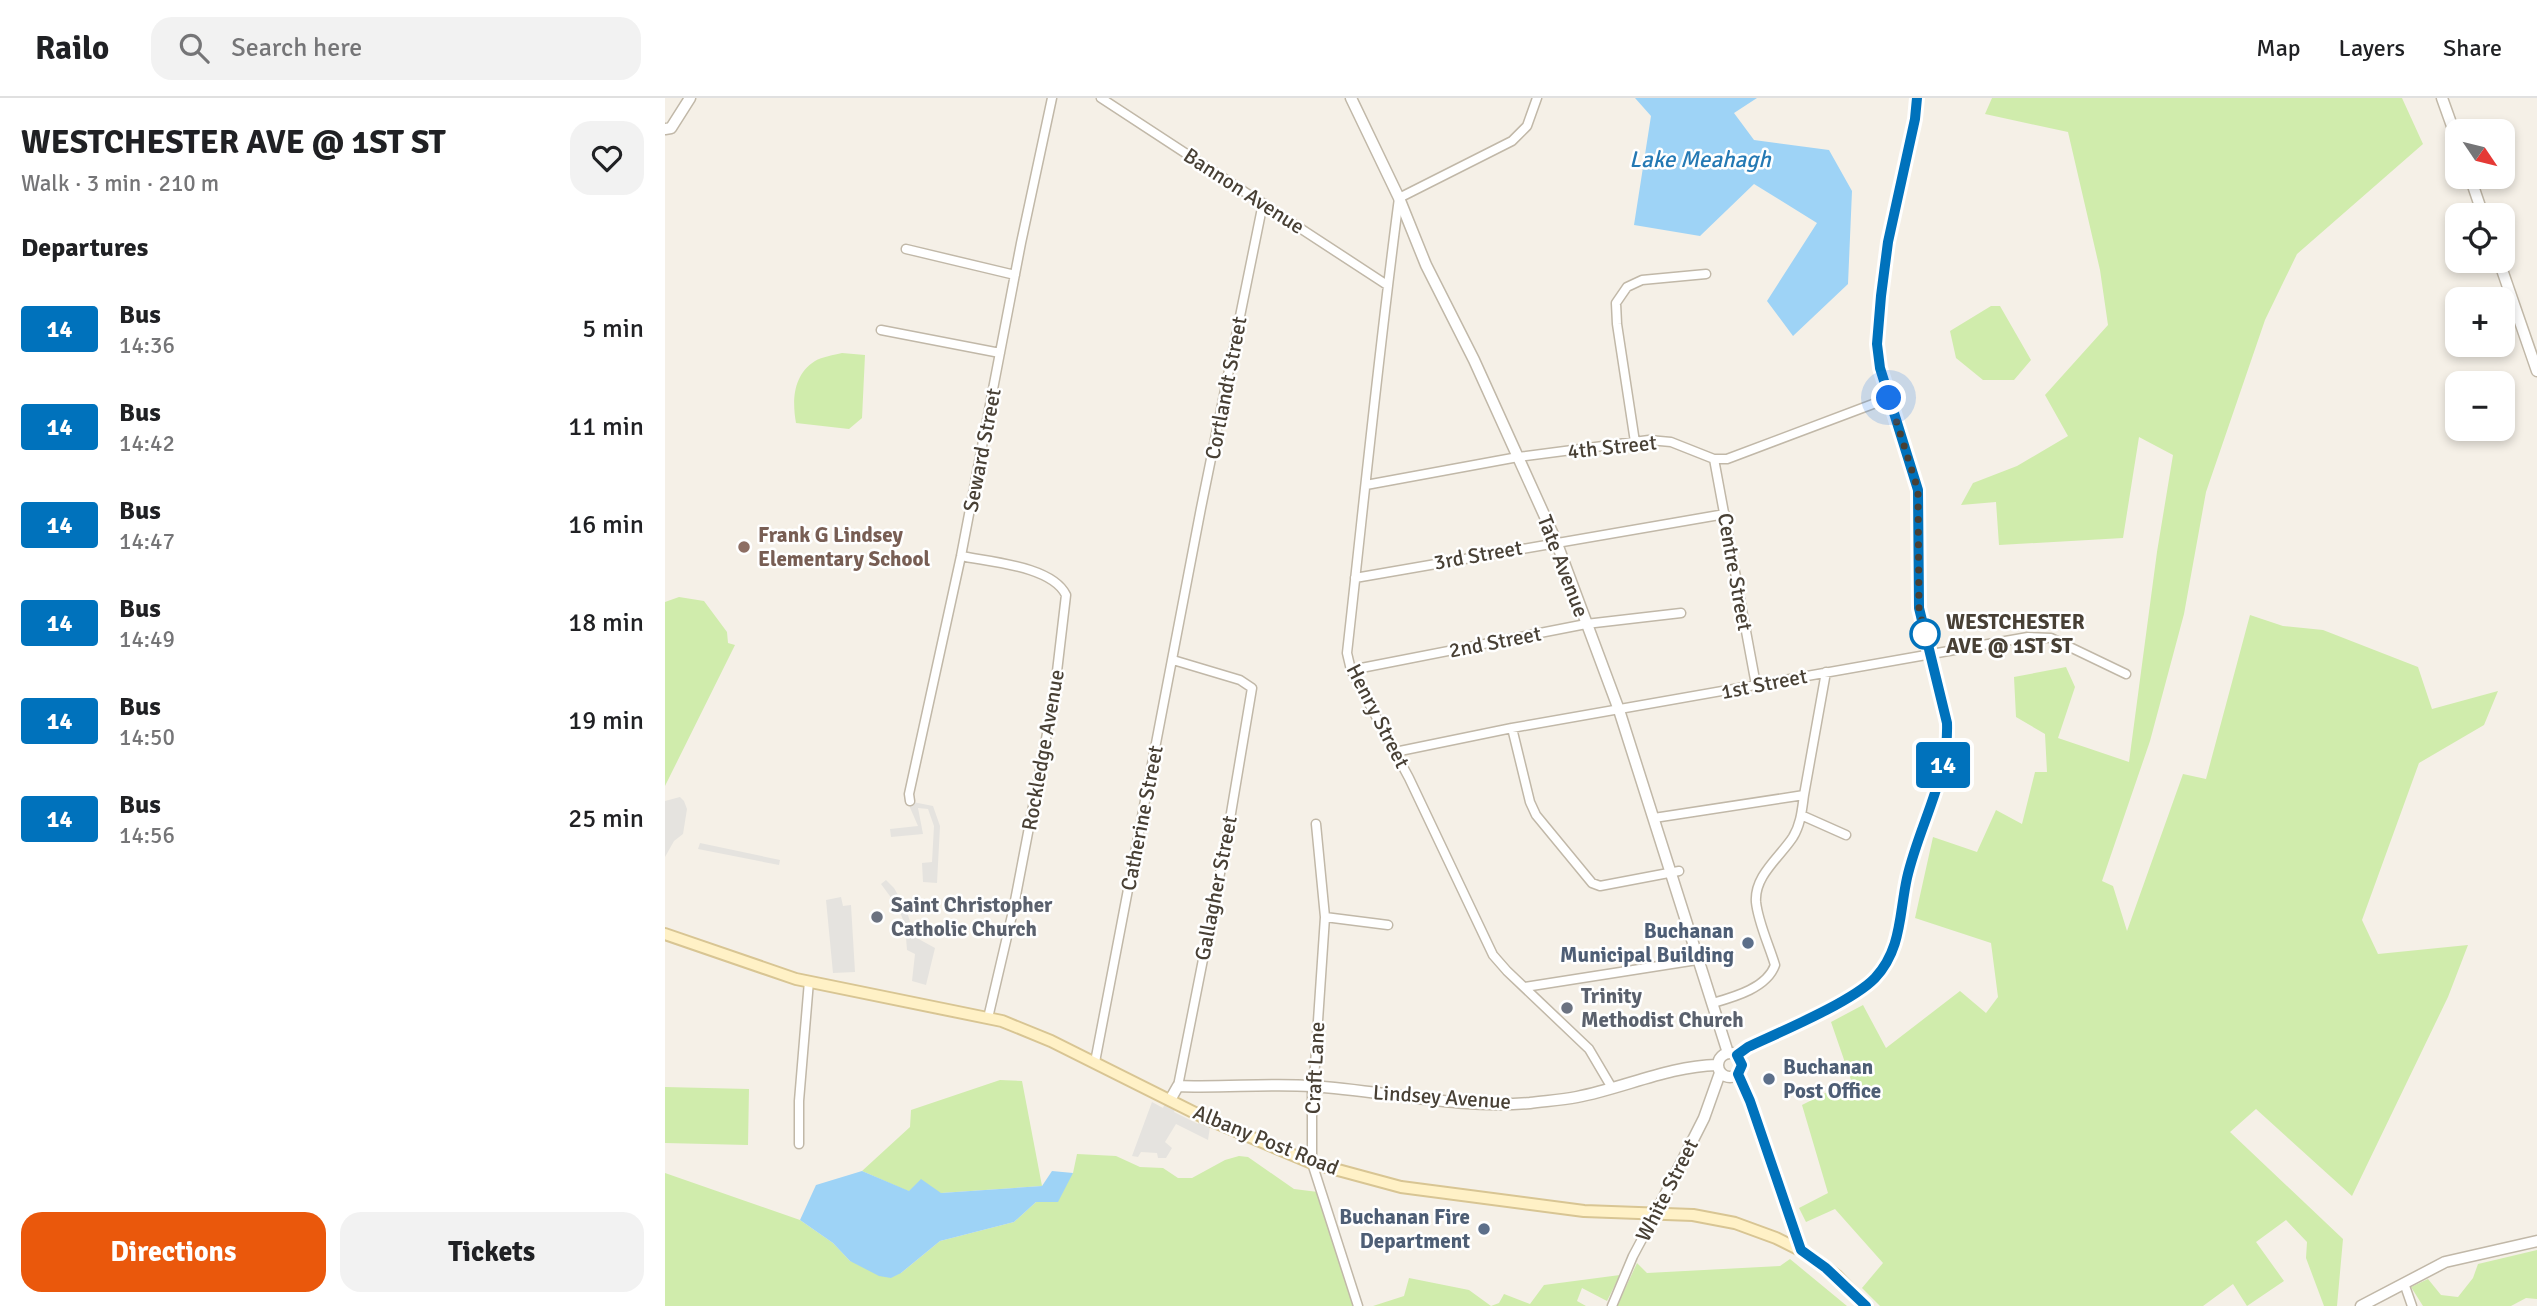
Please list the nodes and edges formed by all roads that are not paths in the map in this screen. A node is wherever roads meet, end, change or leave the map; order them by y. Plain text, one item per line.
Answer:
1 (690, 98) edge
2 (1052, 98) edge
3 (1101, 98) edge
4 (1351, 98) edge
5 (1537, 98) edge
6 (1917, 98) edge
7 (2442, 98) edge
8 (2450, 119) edge
9 (667, 131) edge
10 (1399, 198) junction
11 (1263, 203) junction
12 (906, 250) dead end
13 (2503, 273) edge
14 (1706, 274) dead end
15 (1015, 275) junction
16 (1387, 285) junction
17 (881, 330) dead end
18 (1000, 354) junction
19 (2537, 371) edge
20 (1889, 398) junction
21 (1635, 442) junction
22 (1518, 457) junction
23 (1714, 459) junction
24 (1366, 485) junction
25 (1724, 514) junction
26 (1556, 541) junction
27 (961, 556) junction
28 (1189, 574) joint
29 (1355, 578) junction
30 (1681, 613) dead end
31 (1586, 624) junction
32 (1930, 653) junction
33 (1173, 660) junction
34 (1351, 670) junction
35 (1826, 672) junction
36 (2126, 674) dead end
37 (1756, 685) junction
38 (1619, 710) junction
39 (1512, 728) junction
40 (1395, 752) junction
41 (1804, 795) junction
42 (910, 801) dead end
43 (1801, 815) junction
44 (1654, 818) junction
45 (1316, 824) dead end
46 (1846, 835) dead end
47 (1675, 872) junction
48 (1325, 917) junction
49 (1388, 926) dead end
50 (665, 934) edge
51 (1697, 960) junction
52 (809, 981) junction
53 (1525, 987) junction
54 (1713, 1003) junction
55 (988, 1018) junction
56 (1733, 1054) junction
57 (1095, 1062) junction
58 (1719, 1069) junction
59 (1738, 1074) junction
60 (1178, 1086) junction
61 (1313, 1086) junction
62 (1612, 1088) junction
63 (1170, 1100) junction
64 (799, 1144) dead end
65 (1312, 1163) junction
66 (1655, 1213) junction
67 (2537, 1241) edge
68 (1801, 1250) junction
69 (2404, 1283) junction
70 (1358, 1306) edge
71 (1612, 1306) edge
72 (1866, 1306) edge
73 (2361, 1306) edge
74 (2412, 1306) edge

1 - 9 street
2 - 15 street, Seward Street
3 - 11 street, Bannon Avenue
4 - 10 street, Tate Avenue
5 - 10 street
6 - 20 street
7 - 8 street
10 - 16 street, Henry Street
10 - 22 street, Tate Avenue
11 - 16 street, Bannon Avenue
11 - 28 street, Cortlandt Street
12 - 15 street
13 - 19 street
14 - 21 street
15 - 18 street, Seward Street
16 - 24 street, Henry Street
17 - 18 street
18 - 27 street, Seward Street
20 - 23 street
20 - 32 street
21 - 22 street, 4th Street
21 - 23 street, 4th Street
22 - 24 street, 4th Street
22 - 26 street, Tate Avenue
23 - 25 street, Centre Street
24 - 29 street, Henry Street
25 - 26 street, 3rd Street
25 - 37 street, Centre Street
26 - 29 street, 3rd Street
26 - 31 street, Tate Avenue
27 - 42 street, Seward Street
27 - 55 street, Rockledge Avenue
28 - 33 street, Catherine Street
29 - 34 street, Henry Street
30 - 31 street, 2nd Street
31 - 34 street, 2nd Street
31 - 38 street, Tate Avenue
32 - 35 street, 1st Street
32 - 36 street, 1st Street
32 - 56 street
33 - 57 street, Catherine Street
33 - 60 street, Gallagher Street
34 - 40 street, Henry Street
35 - 37 street, 1st Street
35 - 41 street
37 - 38 street, 1st Street
38 - 39 street, 1st Street
38 - 44 street, Tate Avenue
39 - 40 street, 1st Street
39 - 47 street
40 - 53 street, Henry Street
41 - 43 street
41 - 44 street
43 - 46 street
43 - 54 street
44 - 47 street, Tate Avenue
45 - 48 street, Craft Lane
47 - 51 street, Tate Avenue
48 - 49 street
48 - 61 street, Craft Lane
50 - 52 main road, Albany Post Road
51 - 53 street
51 - 54 street, Tate Avenue
52 - 55 main road, Albany Post Road
52 - 64 street
53 - 62 street, Henry Street
54 - 56 street, Tate Avenue
55 - 57 main road, Albany Post Road
56 - 58 street
56 - 59 street
57 - 63 main road, Albany Post Road
58 - 59 street
58 - 62 street, Lindsey Avenue
58 - 66 street, White Street
59 - 68 street
60 - 61 street, Lindsey Avenue
60 - 63 street
61 - 62 street, Lindsey Avenue
61 - 65 street, Craft Lane
63 - 65 main road, Albany Post Road
65 - 66 main road, Albany Post Road
65 - 70 street, Craft Lane
66 - 68 main road, Albany Post Road
66 - 71 street, White Street
67 - 69 street
68 - 72 main road, Albany Post Road
69 - 73 street
69 - 74 street

